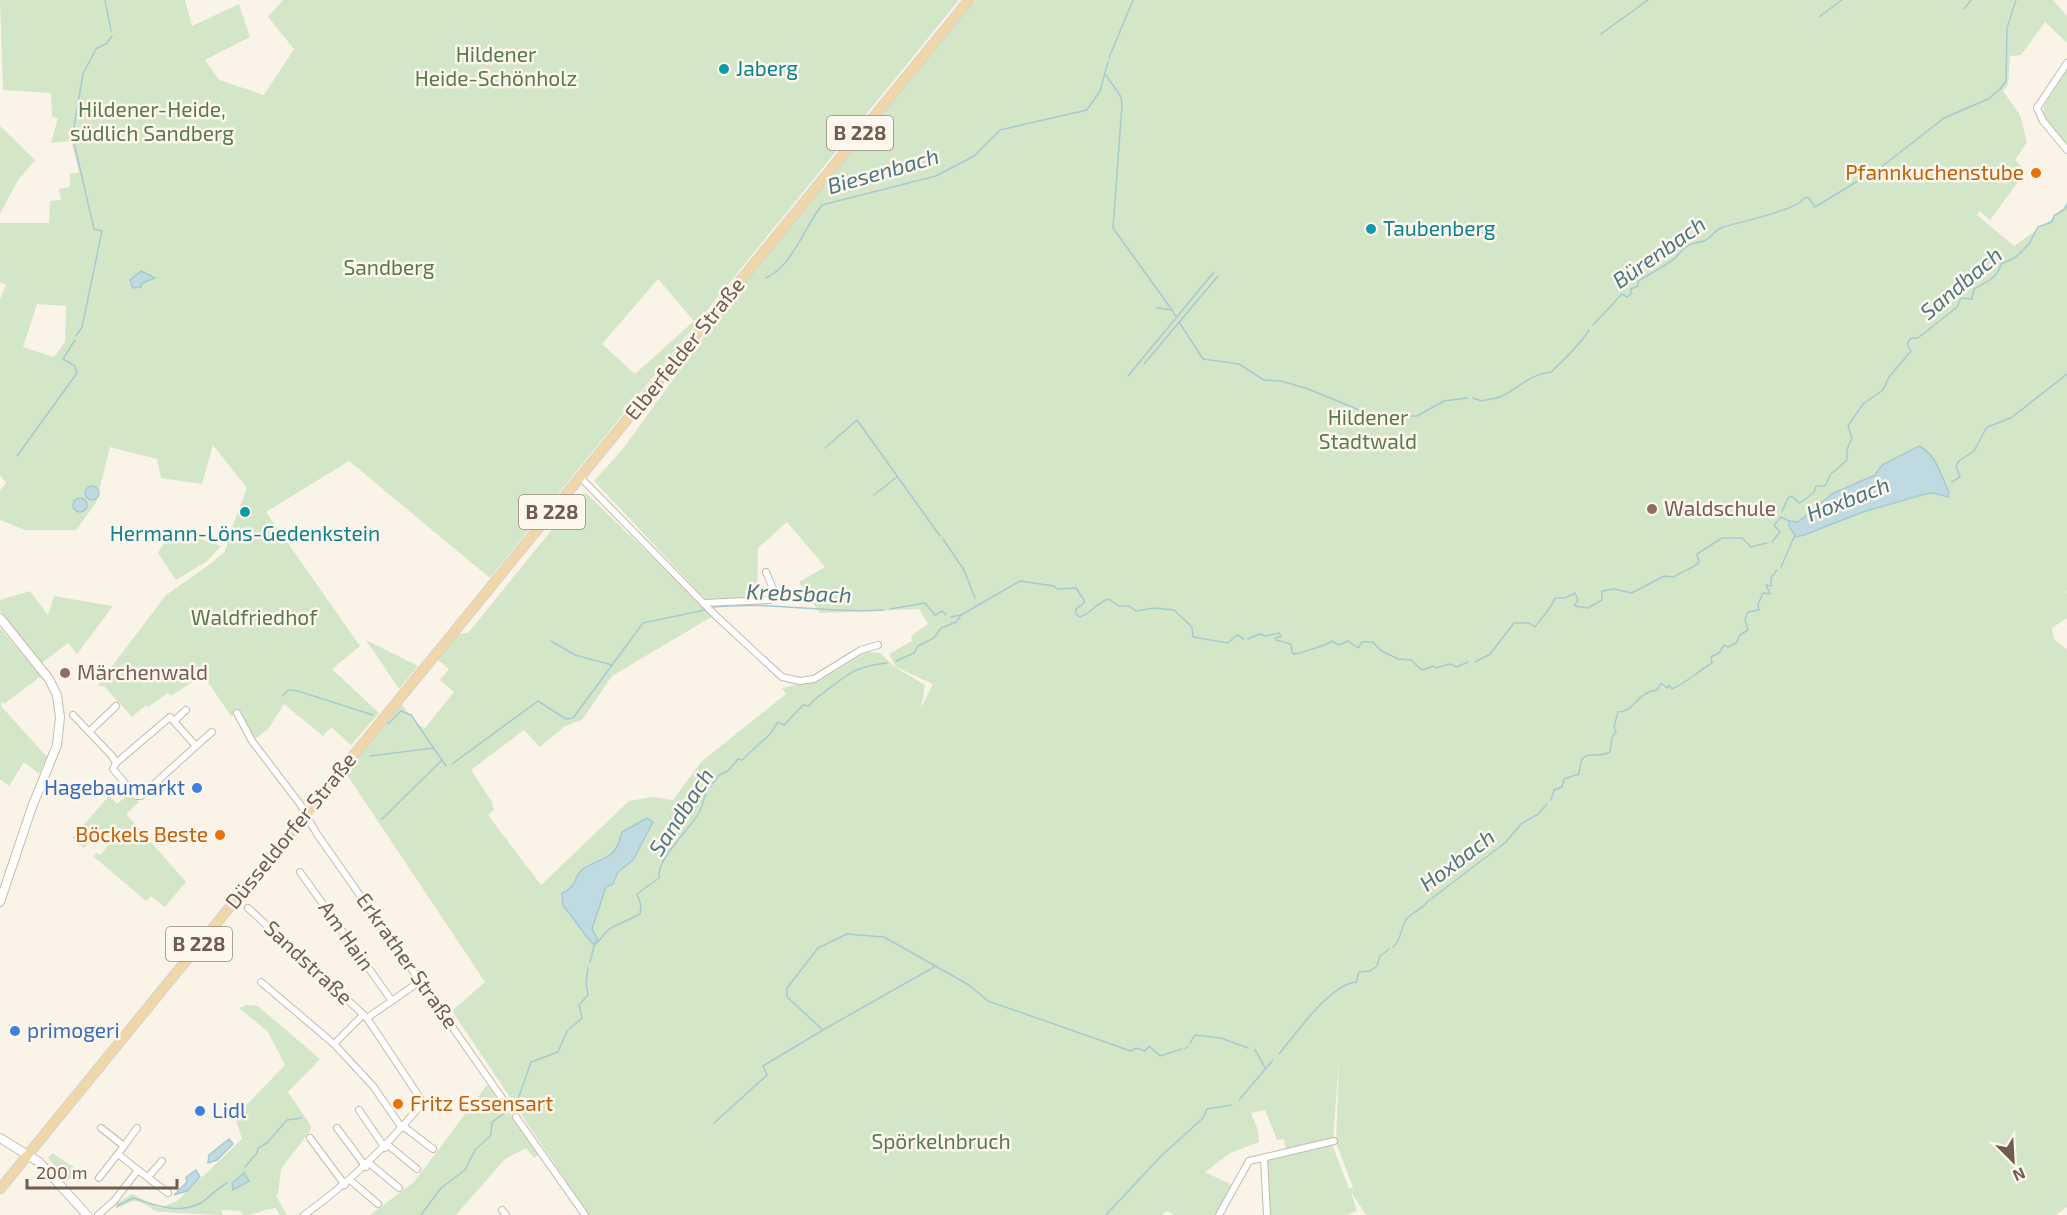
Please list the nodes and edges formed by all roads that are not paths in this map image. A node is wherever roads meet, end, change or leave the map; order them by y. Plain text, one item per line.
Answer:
1 (969, 0) edge
2 (2067, 63) edge
3 (2067, 150) edge
4 (580, 477) junction
5 (766, 572) dead end
6 (704, 603) junction
7 (0, 618) edge
8 (878, 645) dead end
9 (401, 697) joint
10 (116, 706) dead end
11 (186, 710) dead end
12 (237, 713) dead end
13 (73, 715) dead end
14 (174, 721) junction
15 (90, 731) junction
16 (212, 732) dead end
17 (196, 746) junction
18 (116, 763) junction
19 (305, 813) junction
20 (300, 872) dead end
21 (0, 900) edge
22 (248, 908) dead end
23 (422, 980) junction
24 (261, 982) dead end
25 (392, 1000) junction
26 (365, 1017) junction
27 (334, 1044) junction
28 (510, 1108) dead end
29 (359, 1110) dead end
30 (516, 1117) dead end
31 (402, 1127) junction
32 (101, 1128) dead end
33 (137, 1128) dead end
34 (337, 1128) dead end
35 (0, 1138) edge
36 (310, 1138) dead end
37 (1334, 1141) dead end
38 (124, 1146) junction
39 (386, 1146) junction
40 (433, 1149) dead end
41 (28, 1154) junction
42 (118, 1154) junction
43 (1263, 1158) junction
44 (162, 1161) dead end
45 (367, 1165) junction
46 (417, 1168) dead end
47 (138, 1170) junction
48 (99, 1178) dead end
49 (148, 1178) junction
50 (348, 1183) junction
51 (399, 1188) dead end
52 (0, 1189) edge
53 (168, 1193) dead end
54 (378, 1204) dead end
55 (87, 1215) edge
56 (98, 1215) edge
57 (304, 1215) edge
58 (585, 1215) edge
59 (1219, 1215) edge
60 (1267, 1215) edge

1 - 4 main road, Elberfelder Straße / B 228
2 - 3 street
4 - 6 street
4 - 9 main road, Elberfelder Straße / B 228
5 - 6 street
6 - 8 street
7 - 21 main road
9 - 19 main road, Düsseldorfer Straße / B 228
10 - 15 street
11 - 14 street
12 - 19 street, Erkrather Straße
13 - 15 street
14 - 17 street
14 - 18 street
15 - 18 street
16 - 17 street
17 - 18 street
19 - 23 street, Erkrather Straße
19 - 41 main road, Düsseldorfer Straße / B 228
20 - 25 street, Am Hain
22 - 26 street, Sandstraße
23 - 25 street
23 - 28 street, Erkrather Straße
24 - 27 street
25 - 26 street
26 - 27 street
26 - 31 street, Sandstraße
27 - 31 street
29 - 39 street
30 - 58 street
31 - 39 street
31 - 40 street
32 - 38 street
33 - 38 street
34 - 45 street
35 - 41 main road
36 - 50 street
37 - 43 street
38 - 42 street
39 - 45 street
39 - 46 street
41 - 52 main road, Düsseldorfer Straße / B 228
41 - 55 main road
42 - 47 street
42 - 48 street
43 - 59 street
43 - 60 street
44 - 49 street
45 - 50 street
45 - 51 street
47 - 49 street
47 - 56 street
49 - 53 street
50 - 54 street
50 - 57 street

